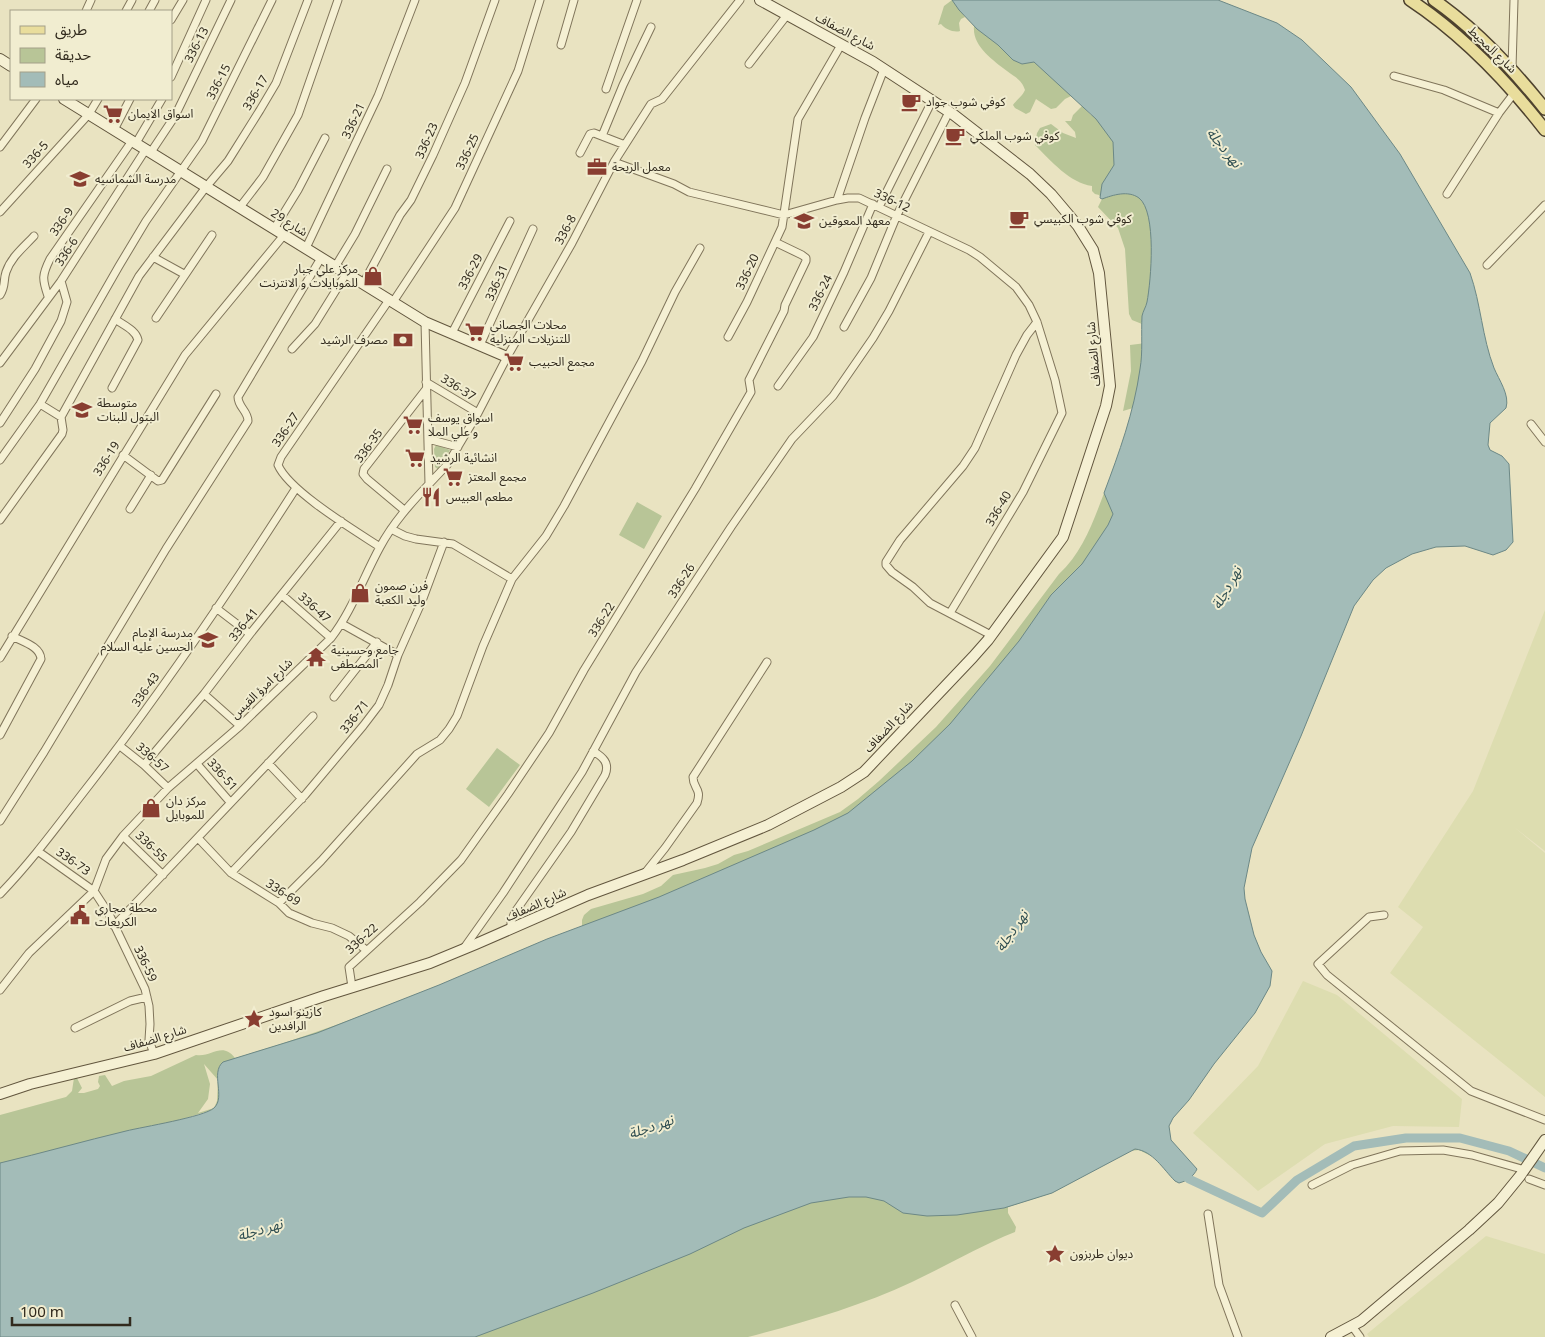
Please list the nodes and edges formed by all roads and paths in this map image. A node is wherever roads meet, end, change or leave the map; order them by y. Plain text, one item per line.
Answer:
1 (182, 0) edge
2 (206, 0) edge
3 (231, 0) edge
4 (272, 0) edge
5 (308, 0) edge
6 (338, 0) edge
7 (415, 0) edge
8 (494, 0) edge
9 (540, 0) edge
10 (574, 0) edge
11 (637, 0) edge
12 (740, 0) edge
13 (760, 0) edge
14 (1410, 0) edge
15 (1434, 0) edge
16 (1514, 0) edge
17 (787, 15) junction
18 (172, 18) edge
19 (651, 27) dead end
20 (561, 45) dead end
21 (841, 45) junction
22 (749, 64) dead end
23 (1512, 68) junction
24 (884, 69) junction
25 (172, 75) edge
26 (1394, 76) dead end
27 (606, 89) dead end
28 (1515, 92) junction
29 (35, 100) edge
30 (70, 100) edge
31 (97, 100) edge
32 (129, 100) edge
33 (161, 100) edge
34 (932, 101) junction
35 (1545, 109) edge
36 (949, 112) junction
37 (1499, 113) junction
38 (89, 114) junction
39 (114, 130) junction
40 (1545, 130) edge
41 (602, 136) junction
42 (325, 138) dead end
43 (134, 142) junction
44 (625, 144) junction
45 (0, 147) edge
46 (148, 151) junction
47 (580, 153) dead end
48 (614, 162) junction
49 (387, 169) dead end
50 (180, 170) junction
51 (206, 187) junction
52 (1447, 194) dead end
53 (837, 200) junction
54 (876, 205) junction
55 (1545, 205) edge
56 (240, 207) junction
57 (0, 212) edge
58 (784, 215) junction
59 (897, 215) junction
60 (510, 221) dead end
61 (274, 229) junction
62 (533, 229) dead end
63 (929, 232) junction
64 (212, 235) dead end
65 (284, 235) junction
66 (34, 236) dead end
67 (775, 242) junction
68 (306, 248) junction
69 (700, 248) dead end
70 (153, 258) junction
71 (321, 258) junction
72 (1487, 265) dead end
73 (335, 267) junction
74 (184, 274) junction
75 (346, 274) junction
76 (60, 281) junction
77 (363, 284) junction
78 (0, 296) edge
79 (48, 296) junction
80 (391, 301) junction
81 (156, 318) dead end
82 (115, 319) junction
83 (425, 322) junction
84 (1036, 322) junction
85 (844, 327) dead end
86 (452, 334) junction
87 (728, 337) dead end
88 (480, 345) junction
89 (292, 349) dead end
90 (507, 357) junction
91 (0, 363) edge
92 (427, 385) junction
93 (778, 386) dead end
94 (112, 388) dead end
95 (216, 394) dead end
96 (40, 404) junction
97 (478, 413) junction
98 (1062, 414) joint
99 (61, 417) junction
100 (0, 423) edge
101 (1531, 424) dead end
102 (428, 439) junction
103 (1545, 442) edge
104 (458, 447) junction
105 (123, 454) junction
106 (0, 460) edge
107 (150, 475) junction
108 (429, 484) junction
109 (296, 488) junction
110 (130, 509) dead end
111 (404, 510) junction
112 (0, 520) edge
113 (341, 521) junction
114 (391, 529) junction
115 (444, 542) junction
116 (380, 547) junction
117 (512, 579) junction
118 (282, 595) junction
119 (216, 608) junction
120 (950, 614) junction
121 (342, 624) junction
122 (250, 634) junction
123 (992, 635) junction
124 (12, 636) junction
125 (330, 638) junction
126 (377, 642) junction
127 (398, 655) junction
128 (0, 658) edge
129 (767, 662) dead end
130 (204, 694) junction
131 (334, 697) dead end
132 (313, 716) dead end
133 (240, 726) junction
134 (0, 736) edge
135 (120, 746) junction
136 (594, 751) junction
137 (268, 763) junction
138 (197, 764) junction
139 (144, 765) junction
140 (168, 788) junction
141 (302, 799) junction
142 (230, 802) junction
143 (0, 821) edge
144 (123, 836) junction
145 (198, 838) junction
146 (39, 852) junction
147 (231, 873) junction
148 (163, 875) junction
149 (643, 876) junction
150 (94, 891) junction
151 (0, 894) edge
152 (279, 903) junction
153 (1384, 915) dead end
154 (114, 926) junction
155 (511, 929) junction
156 (366, 950) junction
157 (463, 950) junction
158 (352, 987) junction
159 (0, 990) edge
160 (147, 997) junction
161 (74, 1028) dead end
162 (154, 1054) junction
163 (0, 1094) edge
164 (1545, 1120) edge
165 (1542, 1145) edge
166 (1525, 1175) junction
167 (1312, 1185) dead end
168 (1545, 1186) edge
169 (1208, 1214) dead end
170 (955, 1306) dead end
171 (1352, 1326) junction
172 (972, 1337) edge
173 (1238, 1337) edge
174 (1331, 1337) edge
175 (1360, 1337) edge

1 - 18 street
2 - 25 street
3 - 46 street, 336-13
4 - 50 street, 336-15
5 - 51 street, 336-17
6 - 56 street
7 - 68 street, 336-21
8 - 77 street, 336-23
9 - 80 street, 336-25
10 - 20 street
11 - 27 street
12 - 44 street, 336-8
13 - 17 street, شارع الضفاف
14 - 28 main road, شارع المحيط
15 - 23 main road, شارع المحيط
16 - 23 street
17 - 21 street, شارع الضفاف
17 - 22 street
19 - 41 street
21 - 24 street, شارع الضفاف
21 - 58 street, 336-20
23 - 35 main road, شارع المحيط
24 - 34 street, شارع الضفاف
24 - 53 street
26 - 37 street
28 - 37 street
28 - 40 main road, شارع المحيط
29 - 45 street
30 - 38 street, شارع 29
31 - 38 street, 336-5
32 - 39 street
33 - 43 street, 336-9
34 - 36 street, شارع الضفاف
34 - 54 street, 336-24
36 - 59 street
36 - 123 street, شارع الضفاف
37 - 52 street
38 - 39 street, شارع 29
38 - 57 street, 336-5
39 - 43 street, شارع 29
41 - 44 street
41 - 47 street
42 - 61 street
43 - 46 street, شارع 29
43 - 79 street, 336-9
44 - 48 street, 336-8
46 - 50 street, شارع 29
46 - 76 street, 336-6
48 - 58 street, 336-12
48 - 90 street, 336-8
49 - 73 street
50 - 51 street, شارع 29
50 - 96 street, 336-15
51 - 56 street, شارع 29
51 - 70 street
53 - 54 street, 336-12
53 - 58 street, 336-12
54 - 59 street, 336-12
54 - 93 street, 336-24
55 - 72 street
56 - 61 street, شارع 29
58 - 67 street, 336-20
59 - 63 street, 336-12
59 - 85 street
60 - 86 street, 336-29
61 - 65 street, شارع 29
62 - 88 street, 336-31
63 - 84 street, 336-12
63 - 136 street, 336-26
64 - 74 street
65 - 68 street, شارع 29
65 - 105 street, 336-19
66 - 78 street
67 - 87 street, 336-20
67 - 156 street, 336-22
68 - 71 street, شارع 29
69 - 117 street
70 - 74 street
70 - 82 street
71 - 73 street, شارع 29
71 - 143 street
73 - 75 street, شارع 29
74 - 81 street
75 - 77 street, شارع 29
75 - 89 street
76 - 79 street, 336-6
76 - 100 street
77 - 80 street, شارع 29
79 - 91 street, 336-6
80 - 83 street, شارع 29
80 - 109 street, 336-27
82 - 94 street
82 - 99 street
83 - 86 street, شارع 29
83 - 92 street
84 - 98 street, 336-12
84 - 120 street
86 - 88 street, شارع 29
88 - 90 street, شارع 29
90 - 97 street, 336-8
92 - 97 street, 336-37
92 - 102 street
92 - 111 street, 336-35
95 - 107 street
96 - 99 street
96 - 106 street, 336-15
97 - 104 street, 336-8
98 - 120 street, 336-40
99 - 112 street
101 - 103 street
102 - 104 street
102 - 108 street
104 - 108 street, 336-8
105 - 107 street
105 - 124 street, 336-19
107 - 110 street
108 - 111 street, شارع امرؤ القيس
109 - 113 street, 336-27
109 - 119 street, 336-43
111 - 114 street, شارع امرؤ القيس
113 - 116 street, 336-27
113 - 118 street, 336-41
114 - 115 street
114 - 116 street, شارع امرؤ القيس
115 - 117 street
115 - 127 street, 336-71
116 - 121 street, شارع امرؤ القيس
117 - 152 street
118 - 122 street, 336-41
118 - 125 street, 336-47
119 - 122 street
119 - 135 street, 336-43
120 - 123 street
121 - 125 street, شارع امرؤ القيس
121 - 126 street
122 - 130 street, 336-41
123 - 149 street, شارع الضفاف
124 - 128 street, 336-19
124 - 134 street
125 - 133 street, شارع امرؤ القيس
126 - 127 street
126 - 131 street
127 - 141 street, 336-71
129 - 149 street
130 - 133 street
130 - 139 street, 336-41
132 - 137 street
133 - 138 street, شارع امرؤ القيس
135 - 139 street, 336-57
135 - 146 street, 336-43
136 - 155 street
136 - 157 street, 336-26
137 - 141 street
137 - 142 street
138 - 140 street, شارع امرؤ القيس
138 - 142 street, 336-51
139 - 140 street, 336-57
140 - 144 street, شارع امرؤ القيس
141 - 147 street, 336-71
142 - 145 street
144 - 148 street, 336-55
144 - 150 street, شارع امرؤ القيس
145 - 147 street, 336-69
145 - 148 street
146 - 150 street, 336-73
146 - 151 street, 336-43
147 - 152 street, 336-69
148 - 154 street
149 - 155 street, شارع الضفاف
150 - 154 street, 336-59
150 - 159 street, شارع امرؤ القيس
152 - 156 street, 336-69
153 - 164 street
154 - 160 street, 336-59
155 - 157 street, شارع الضفاف
156 - 158 street, 336-22
157 - 158 street, شارع الضفاف
158 - 162 street, شارع الضفاف
160 - 161 street
160 - 162 street, 336-59
162 - 163 street, شارع الضفاف
165 - 166 street
166 - 167 street
166 - 168 street
166 - 171 street
169 - 173 street
170 - 172 street
171 - 174 street
171 - 175 street

